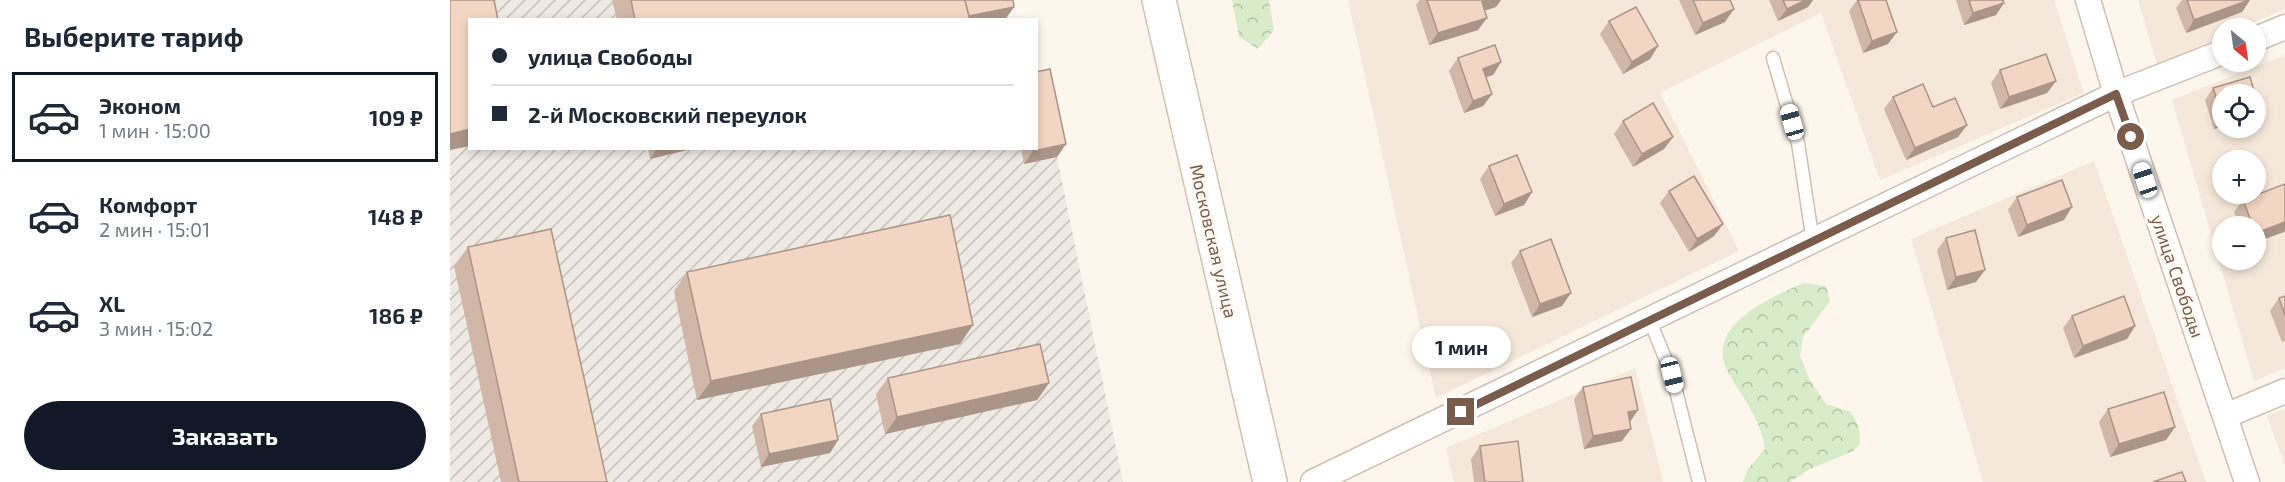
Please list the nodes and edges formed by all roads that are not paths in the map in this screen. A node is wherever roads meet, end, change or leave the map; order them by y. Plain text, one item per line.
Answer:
1 (1159, 0) edge
2 (2088, 0) edge
3 (2285, 27) edge
4 (2266, 35) edge
5 (2212, 56) edge
6 (1773, 58) dead end
7 (2116, 94) junction
8 (1813, 242) junction
9 (1650, 321) junction
10 (2285, 391) edge
11 (2225, 416) junction
12 (1270, 482) edge
13 (1313, 482) edge
14 (1699, 482) edge
15 (2247, 482) edge

1 - 12 main road, Московская улица
2 - 7 street, улица Свободы
3 - 4 street
5 - 7 street
6 - 8 lane
7 - 8 street
7 - 11 street, улица Свободы
8 - 9 street
9 - 13 street
9 - 14 lane
10 - 11 street
11 - 15 street, улица Свободы

